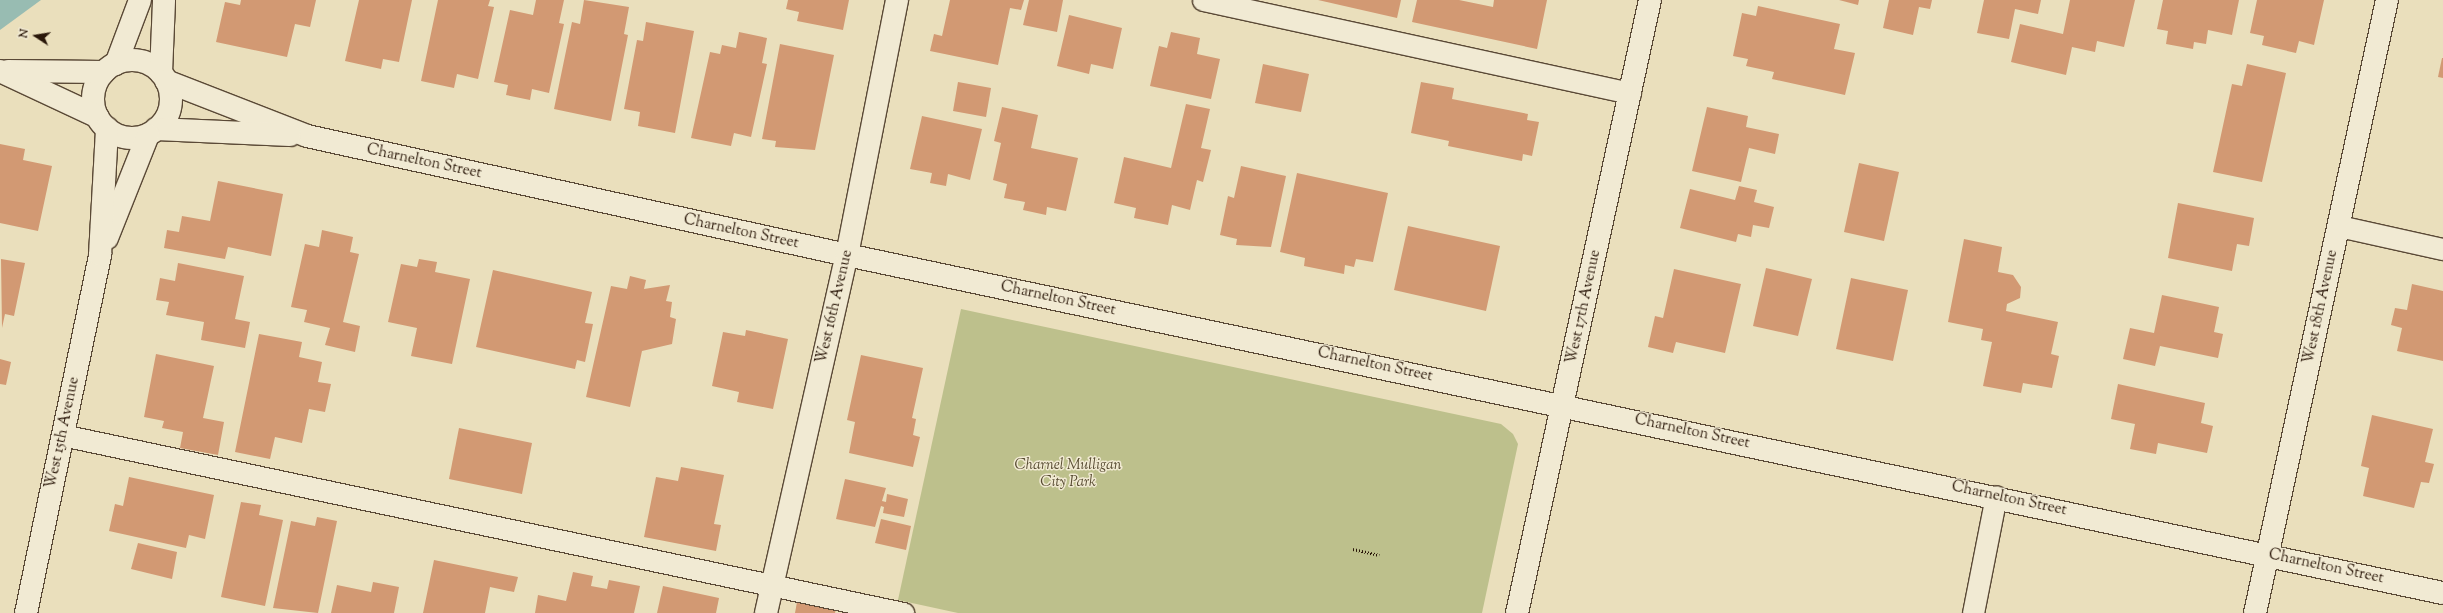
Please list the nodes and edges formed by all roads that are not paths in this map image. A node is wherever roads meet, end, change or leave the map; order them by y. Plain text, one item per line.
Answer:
1 (140, 0) edge
2 (164, 0) edge
3 (898, 0) edge
4 (1203, 0) edge
5 (1650, 0) edge
6 (2387, 0) edge
7 (110, 68) junction
8 (0, 71) edge
9 (164, 77) junction
10 (1630, 94) junction
11 (103, 123) junction
12 (152, 132) junction
13 (307, 136) junction
14 (2339, 226) junction
15 (2443, 248) edge
16 (847, 255) junction
17 (100, 256) junction
18 (1563, 405) junction
19 (62, 435) junction
20 (1996, 496) junction
21 (2267, 554) junction
22 (772, 585) junction
23 (2443, 593) edge
24 (25, 612) edge
25 (766, 613) edge
26 (903, 613) edge
27 (1517, 613) edge
28 (1973, 613) edge
29 (2255, 613) edge

1 - 7 street
2 - 9 street
3 - 16 street, West 16th Avenue
4 - 10 lane
5 - 10 street, West 17th Avenue
6 - 14 street, West 18th Avenue
7 - 8 street
7 - 9 street
7 - 11 street
8 - 11 street
9 - 12 street
9 - 13 street, Charnelton Street
10 - 18 street, West 17th Avenue
11 - 12 street
11 - 17 street, West 15th Avenue
12 - 13 street, Charnelton Street
12 - 17 street, West 15th Avenue
13 - 16 street, Charnelton Street
14 - 15 lane
14 - 21 street, West 18th Avenue
16 - 18 street, Charnelton Street
16 - 22 street, West 16th Avenue
17 - 19 street, West 15th Avenue
18 - 20 street, Charnelton Street
18 - 27 street, West 17th Avenue
19 - 22 lane
19 - 24 street, West 15th Avenue
20 - 21 street, Charnelton Street
20 - 28 lane
21 - 23 street, Charnelton Street
21 - 29 street, West 18th Avenue
22 - 25 street, West 16th Avenue
22 - 26 lane

